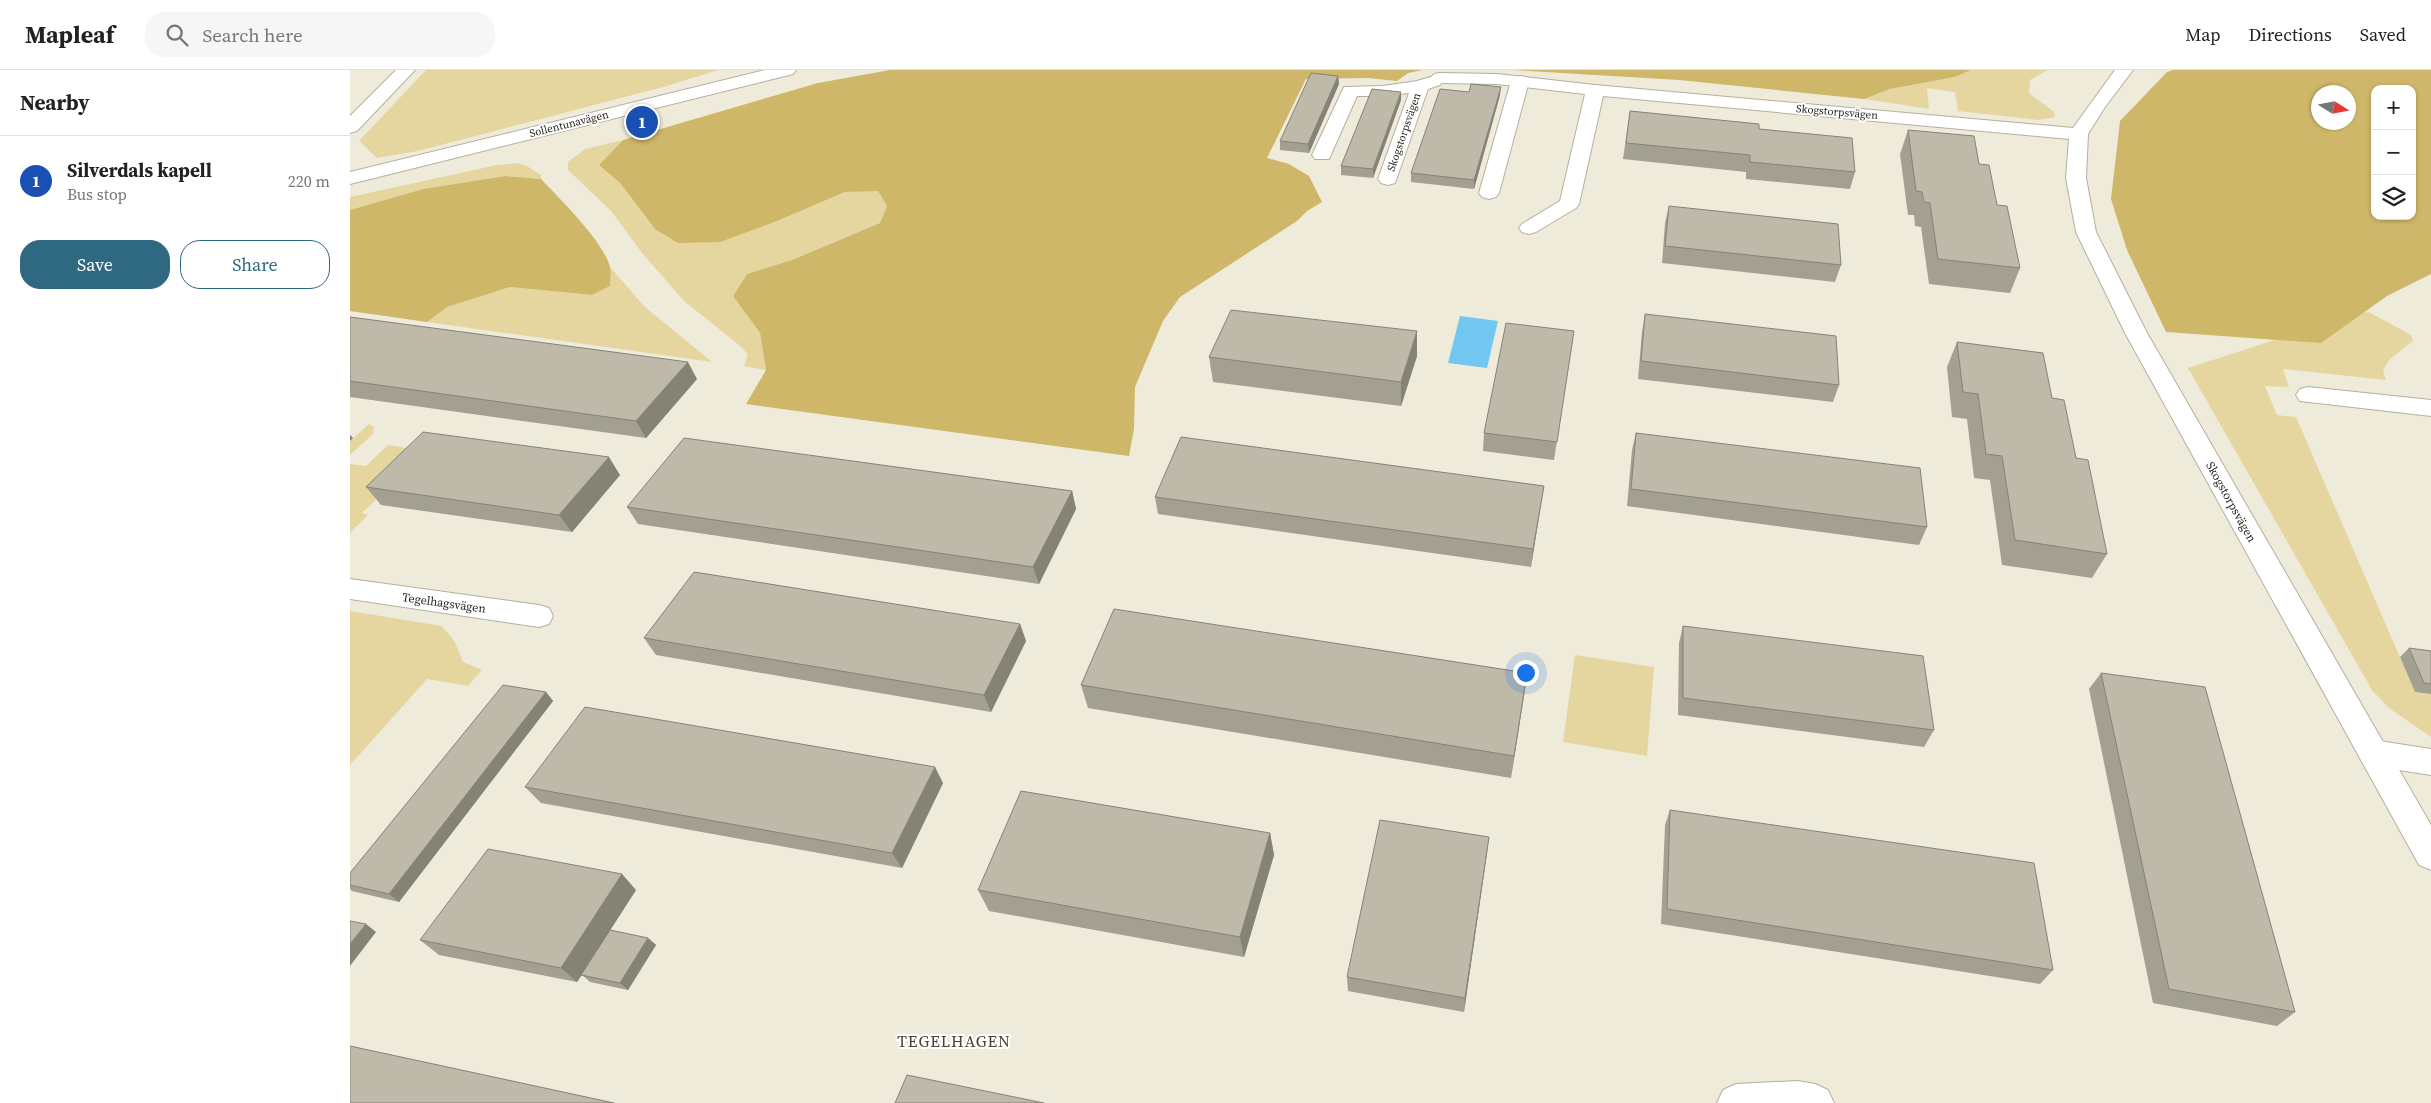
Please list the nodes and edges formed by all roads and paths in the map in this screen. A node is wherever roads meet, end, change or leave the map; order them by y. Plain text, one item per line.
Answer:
1 (406, 70) edge
2 (787, 70) edge
3 (2124, 70) edge
4 (1520, 82) junction
5 (1420, 86) junction
6 (1595, 90) junction
7 (350, 127) edge
8 (2079, 134) junction
9 (1322, 155) dead end
10 (350, 178) edge
11 (1388, 179) dead end
12 (1489, 193) dead end
13 (1529, 228) dead end
14 (2308, 395) dead end
15 (2431, 408) edge
16 (350, 589) edge
17 (539, 616) dead end
18 (2373, 752) junction
19 (2431, 762) edge
20 (2431, 855) edge
21 (1736, 1103) edge
22 (1815, 1103) edge

1 - 7 street
2 - 10 street, Sollentunavägen
3 - 8 street, Skogstorpsvägen
4 - 5 street, Skogstorpsvägen
4 - 6 street, Skogstorpsvägen
4 - 12 street
5 - 9 street, Skogstorpsvägen
5 - 11 street, Skogstorpsvägen
6 - 8 street, Skogstorpsvägen
6 - 13 street
8 - 18 street, Skogstorpsvägen
14 - 15 street
16 - 17 street, Tegelhagsvägen
18 - 19 street
18 - 20 street, Skogstorpsvägen
21 - 22 street

